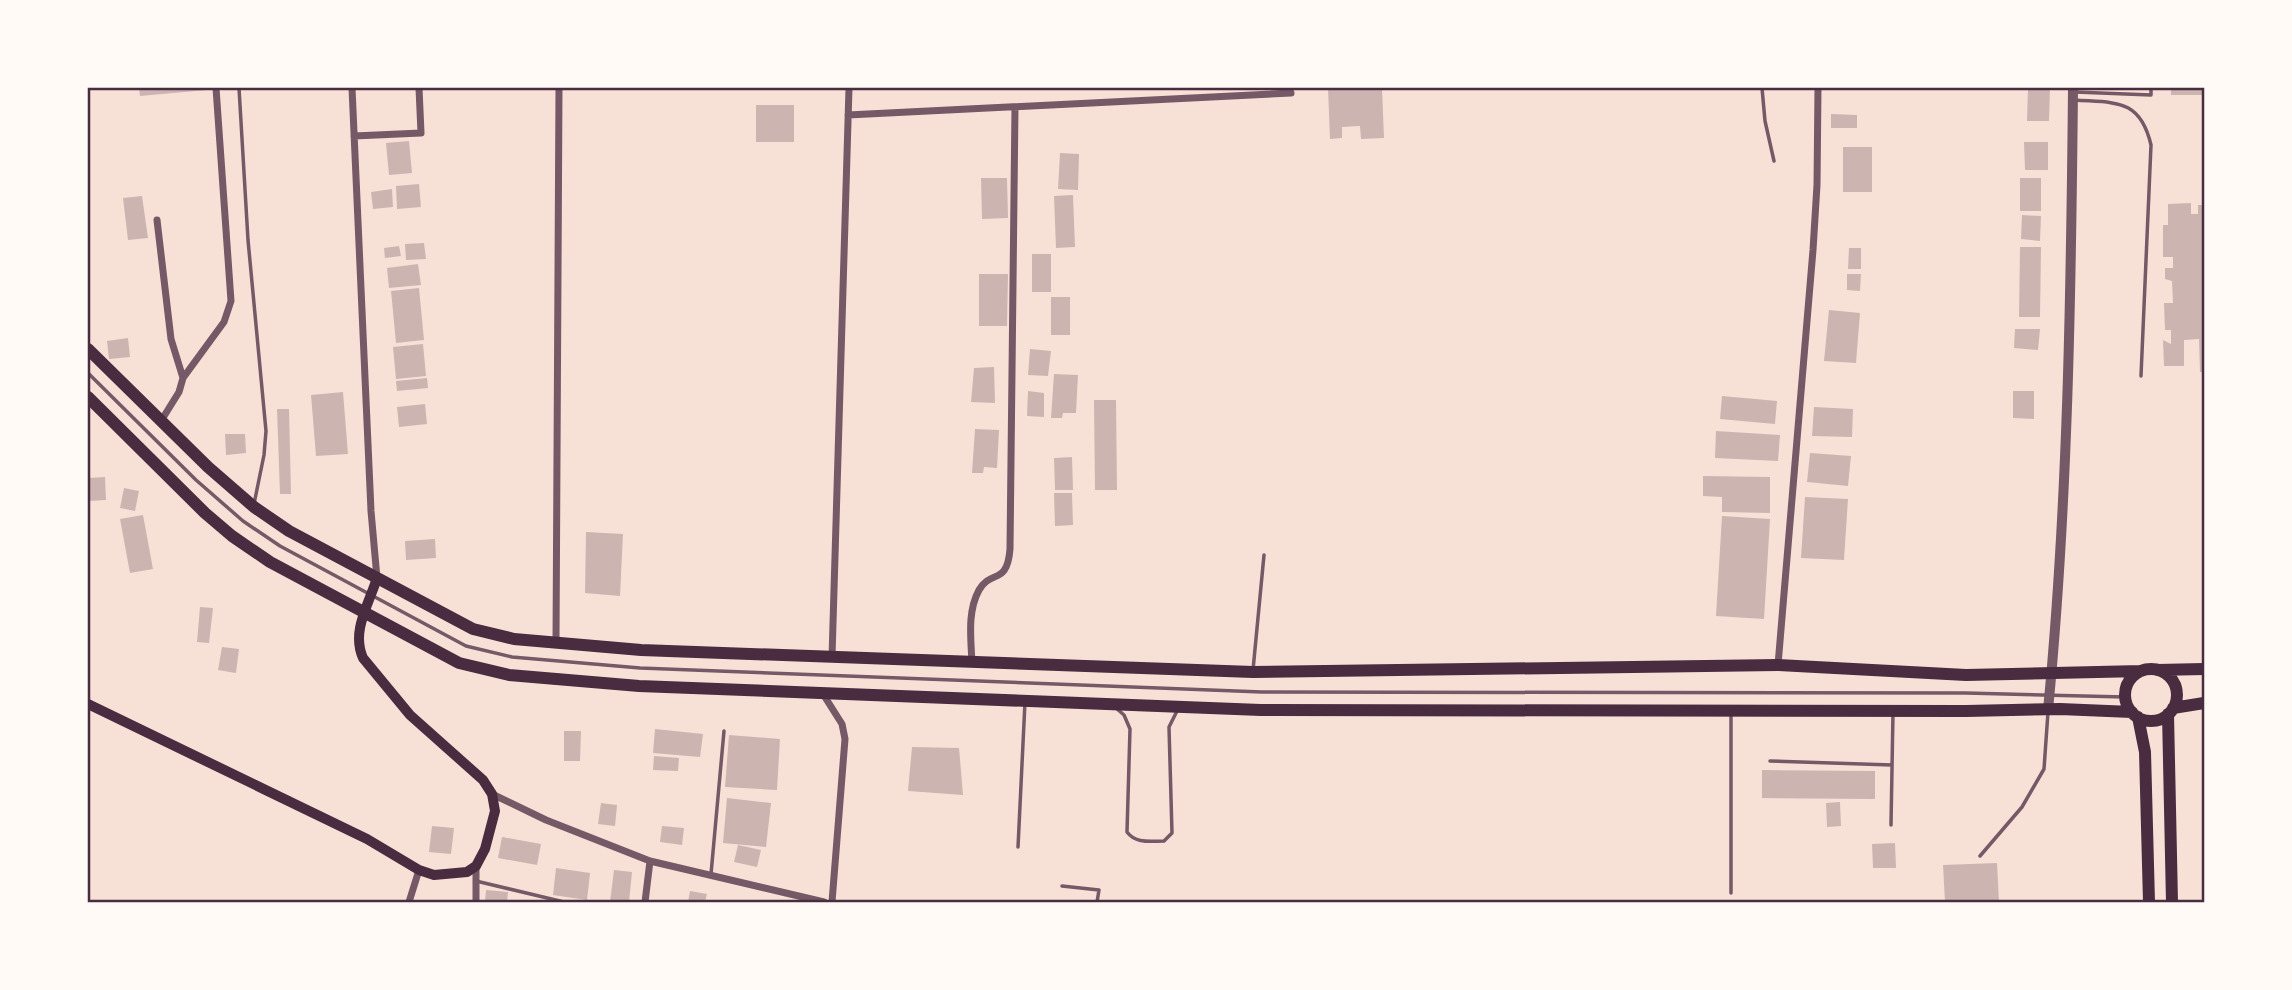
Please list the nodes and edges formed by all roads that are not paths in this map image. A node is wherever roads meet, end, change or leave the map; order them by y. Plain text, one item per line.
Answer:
1 (216, 88) edge
2 (239, 88) edge
3 (352, 88) edge
4 (419, 88) edge
5 (559, 88) edge
6 (849, 88) edge
7 (1762, 88) edge
8 (1818, 88) edge
9 (2151, 88) edge
10 (1291, 93) dead end
11 (2073, 93) edge
12 (1015, 107) junction
13 (848, 115) junction
14 (354, 136) junction
15 (1774, 161) dead end
16 (157, 220) dead end
17 (88, 349) edge
18 (88, 373) edge
19 (2141, 376) dead end
20 (183, 378) junction
21 (88, 397) edge
22 (161, 421) junction
23 (254, 506) junction
24 (1264, 555) dead end
25 (377, 578) junction
26 (372, 596) junction
27 (365, 611) junction
28 (556, 642) junction
29 (832, 657) junction
30 (972, 663) junction
31 (1778, 665) junction
32 (2204, 669) edge
33 (2157, 670) junction
34 (2141, 671) junction
35 (1253, 672) junction
36 (2052, 673) junction
37 (822, 693) junction
38 (2050, 695) junction
39 (2125, 697) junction
40 (1026, 700) junction
41 (2204, 703) edge
42 (88, 704) edge
43 (1111, 704) junction
44 (1179, 707) junction
45 (2048, 710) junction
46 (1731, 711) junction
47 (1893, 711) junction
48 (2171, 711) junction
49 (2135, 714) junction
50 (724, 731) dead end
51 (1770, 761) dead end
52 (1892, 765) junction
53 (492, 794) junction
54 (1891, 825) dead end
55 (1018, 847) dead end
56 (1980, 856) dead end
57 (650, 861) junction
58 (476, 866) junction
59 (419, 870) junction
60 (710, 876) junction
61 (476, 881) junction
62 (1062, 886) dead end
63 (1731, 893) dead end
64 (409, 902) edge
65 (476, 902) edge
66 (564, 902) edge
67 (645, 902) edge
68 (824, 902) edge
69 (832, 902) edge
70 (1097, 902) edge
71 (2149, 902) edge
72 (2172, 902) edge

1 - 20 street
2 - 23 lane
3 - 14 street
4 - 14 street
5 - 28 street
6 - 13 street
7 - 15 lane
8 - 31 street
9 - 11 lane
10 - 12 street
11 - 19 lane
11 - 36 street
12 - 13 street
12 - 30 street
13 - 29 street
14 - 25 street
16 - 20 street
17 - 22 main road
18 - 26 lane
20 - 22 street
21 - 27 main road
22 - 23 main road
23 - 25 main road
24 - 35 lane
25 - 26 main road
25 - 28 main road
26 - 27 main road
26 - 38 lane
27 - 37 main road
27 - 53 main road
28 - 29 main road
29 - 30 main road
30 - 35 main road
31 - 35 main road
31 - 36 main road
32 - 33 main road
33 - 34 main road
33 - 48 main road
34 - 36 main road
34 - 39 main road
36 - 38 street
37 - 40 main road
37 - 69 street
38 - 39 lane
38 - 45 street
39 - 49 main road
40 - 43 main road
40 - 55 lane
41 - 48 main road
42 - 59 main road
43 - 44 main road
43 - 44 lane
44 - 46 main road
45 - 47 main road
45 - 49 main road
45 - 56 lane
46 - 47 main road
46 - 63 lane
47 - 52 lane
48 - 49 main road
48 - 72 main road
49 - 71 main road
50 - 60 lane
51 - 52 lane
52 - 54 lane
53 - 57 street
53 - 58 main road
57 - 60 street
57 - 67 street
58 - 59 main road
58 - 61 street
59 - 64 street
60 - 68 street
61 - 65 street
61 - 66 lane
62 - 70 lane

